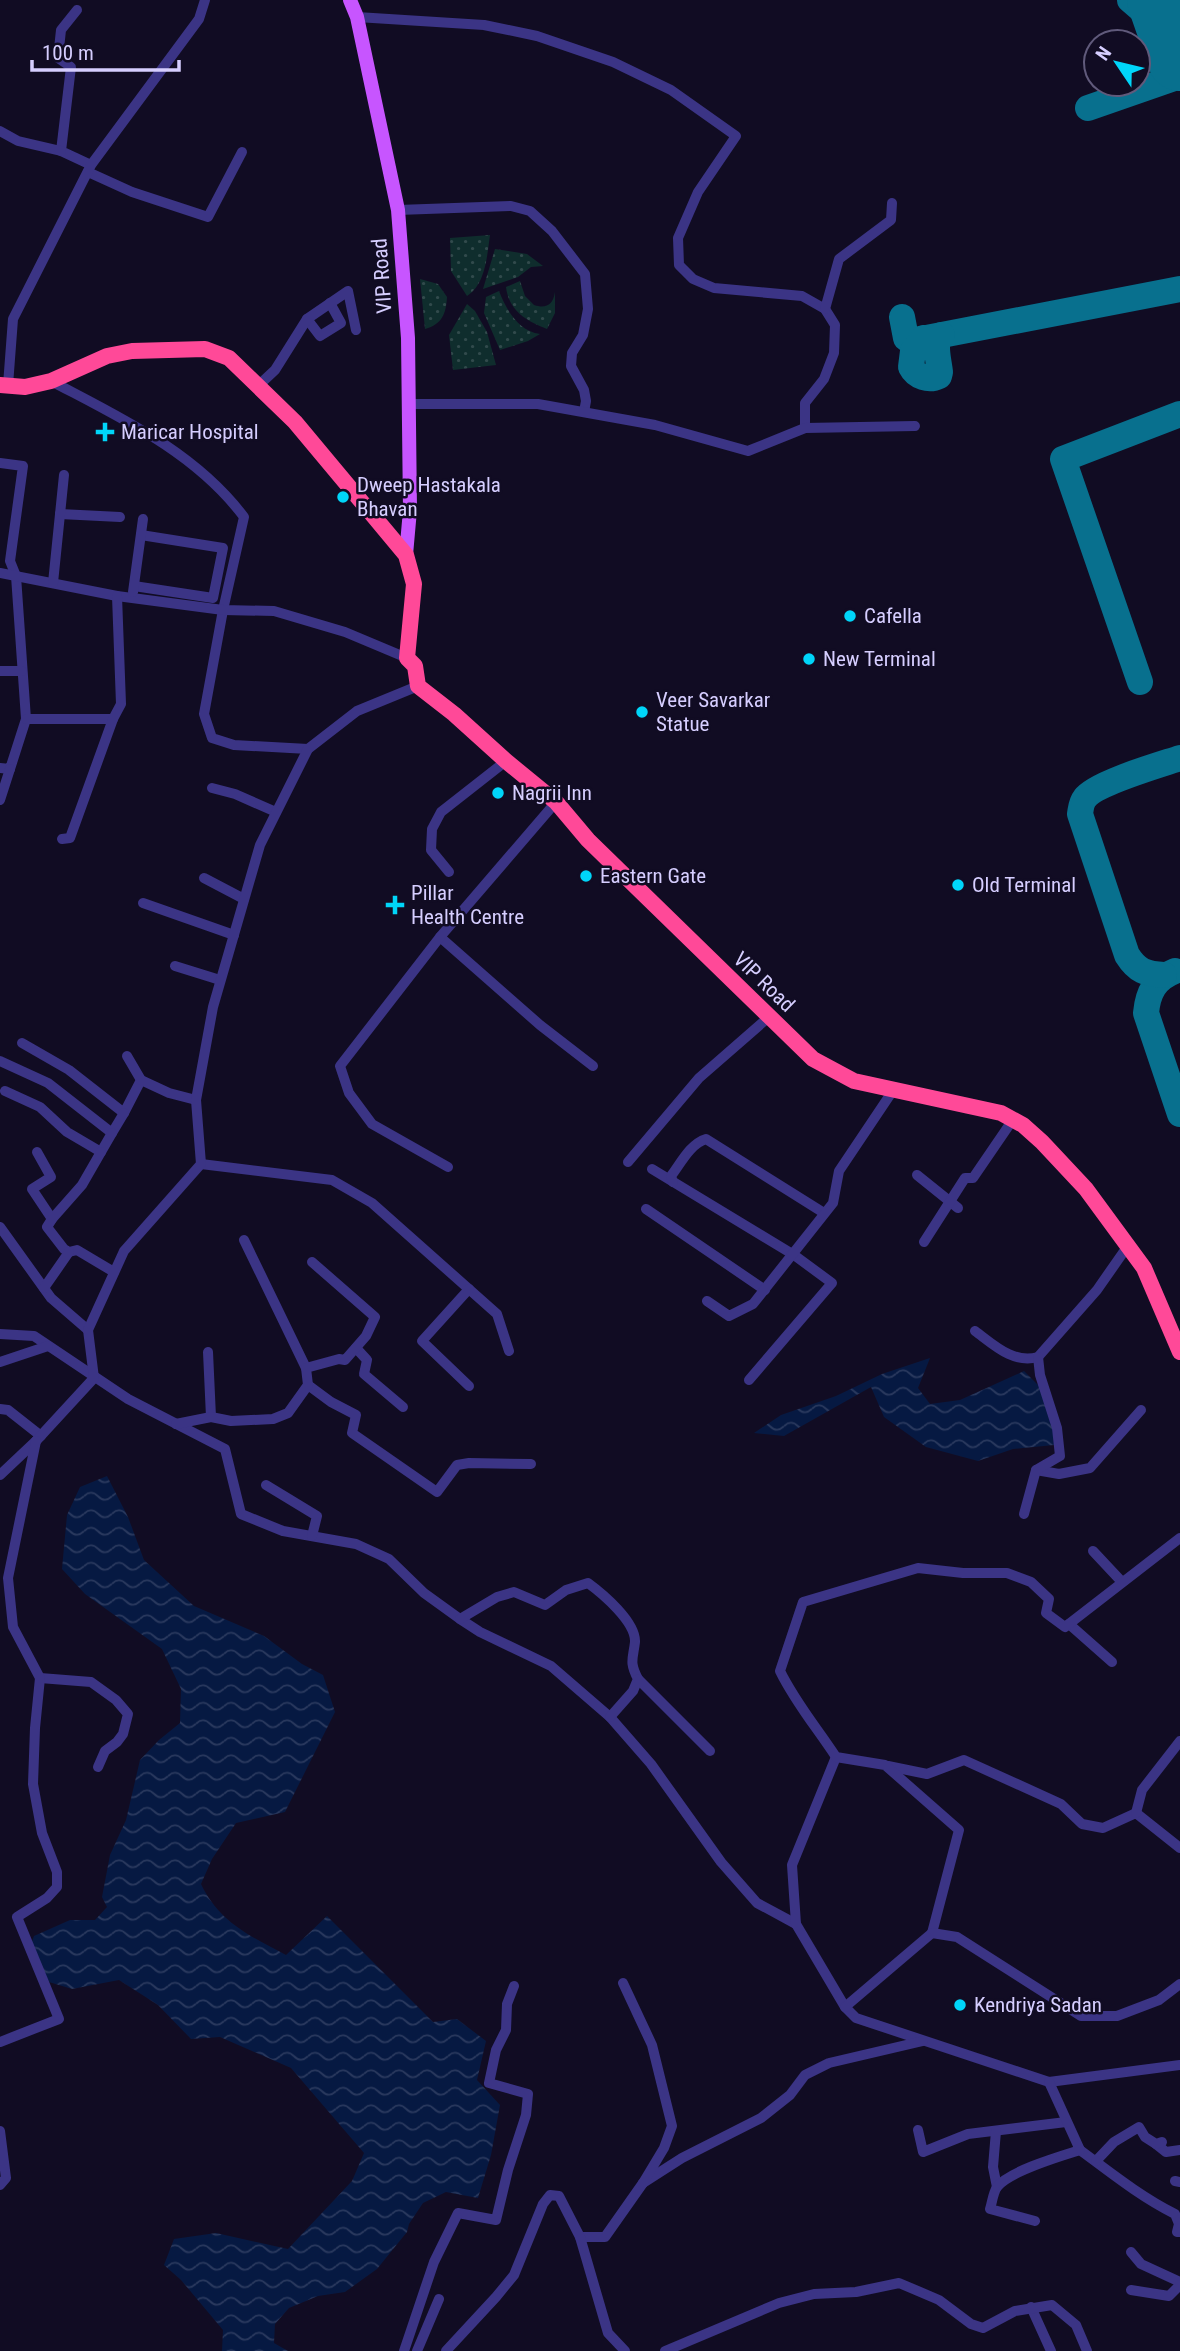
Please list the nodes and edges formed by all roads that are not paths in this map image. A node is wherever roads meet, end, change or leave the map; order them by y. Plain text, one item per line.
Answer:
1 (205, 0) edge
2 (350, 0) edge
3 (77, 10) dead end
4 (357, 17) junction
5 (0, 131) edge
6 (61, 151) junction
7 (242, 152) dead end
8 (89, 169) junction
9 (892, 203) dead end
10 (398, 210) junction
11 (330, 303) junction
12 (825, 309) junction
13 (307, 319) junction
14 (356, 330) dead end
15 (51, 381) junction
16 (4, 385) edge
17 (258, 385) junction
18 (409, 404) junction
19 (583, 412) junction
20 (915, 426) dead end
21 (805, 428) junction
22 (0, 463) edge
23 (64, 475) dead end
24 (60, 514) junction
25 (120, 517) dead end
26 (143, 519) dead end
27 (141, 535) junction
28 (406, 555) junction
29 (0, 573) edge
30 (16, 576) junction
31 (53, 583) junction
32 (133, 592) junction
33 (117, 596) junction
34 (223, 610) junction
35 (407, 658) junction
36 (0, 671) edge
37 (22, 671) junction
38 (418, 686) junction
39 (26, 719) junction
40 (113, 719) junction
41 (309, 749) junction
42 (506, 761) junction
43 (5, 769) edge
44 (212, 788) dead end
45 (0, 800) edge
46 (556, 802) junction
47 (276, 813) junction
48 (62, 839) dead end
49 (449, 872) dead end
50 (204, 878) dead end
51 (244, 900) junction
52 (143, 903) dead end
53 (234, 935) junction
54 (440, 937) junction
55 (176, 966) dead end
56 (220, 980) junction
57 (770, 1016) junction
58 (22, 1043) dead end
59 (127, 1056) dead end
60 (0, 1061) edge
61 (593, 1066) dead end
62 (141, 1080) junction
63 (5, 1090) dead end
64 (894, 1090) junction
65 (196, 1100) junction
66 (124, 1113) junction
67 (1014, 1118) junction
68 (112, 1133) junction
69 (37, 1152) dead end
70 (101, 1152) junction
71 (628, 1162) dead end
72 (201, 1164) junction
73 (448, 1167) dead end
74 (652, 1169) dead end
75 (917, 1175) dead end
76 (673, 1182) junction
77 (954, 1205) junction
78 (646, 1209) dead end
79 (824, 1213) junction
80 (52, 1219) junction
81 (0, 1227) edge
82 (244, 1240) dead end
83 (924, 1242) dead end
84 (1128, 1247) junction
85 (69, 1252) junction
86 (794, 1255) junction
87 (313, 1262) dead end
88 (114, 1272) junction
89 (44, 1288) junction
90 (470, 1289) junction
91 (765, 1290) junction
92 (706, 1301) dead end
93 (88, 1330) junction
94 (975, 1331) dead end
95 (0, 1335) edge
96 (48, 1346) junction
97 (356, 1348) junction
98 (509, 1351) dead end
99 (208, 1352) dead end
100 (1180, 1352) edge
101 (1038, 1357) junction
102 (0, 1362) edge
103 (306, 1368) junction
104 (94, 1378) junction
105 (749, 1380) dead end
106 (308, 1385) junction
107 (469, 1386) dead end
108 (403, 1407) dead end
109 (0, 1409) edge
110 (1141, 1410) dead end
111 (211, 1418) junction
112 (176, 1423) junction
113 (39, 1438) junction
114 (531, 1464) dead end
115 (1036, 1470) junction
116 (0, 1475) edge
117 (266, 1485) dead end
118 (1024, 1514) dead end
119 (312, 1536) junction
120 (1180, 1538) edge
121 (1093, 1551) dead end
122 (1122, 1582) junction
123 (460, 1619) junction
124 (1069, 1624) junction
125 (1112, 1662) dead end
126 (40, 1678) junction
127 (638, 1679) junction
128 (610, 1717) junction
129 (1180, 1741) edge
130 (710, 1751) dead end
131 (836, 1757) junction
132 (885, 1765) junction
133 (98, 1767) dead end
134 (1136, 1813) junction
135 (1180, 1848) edge
136 (796, 1924) junction
137 (932, 1933) junction
138 (623, 1983) dead end
139 (1180, 1984) edge
140 (514, 1986) dead end
141 (845, 2007) junction
142 (926, 2041) junction
143 (0, 2042) edge
144 (1180, 2065) edge
145 (1049, 2082) junction
146 (1066, 2122) junction
147 (918, 2130) dead end
148 (0, 2131) edge
149 (996, 2131) junction
150 (1080, 2150) junction
151 (1180, 2150) edge
152 (1096, 2161) junction
153 (643, 2183) junction
154 (0, 2185) edge
155 (997, 2187) junction
156 (1178, 2211) edge
157 (1035, 2221) dead end
158 (1180, 2232) edge
159 (580, 2238) junction
160 (1131, 2252) dead end
161 (1180, 2283) edge
162 (1130, 2290) dead end
163 (439, 2299) dead end
164 (1031, 2307) junction
165 (404, 2351) edge
166 (417, 2351) edge
167 (446, 2351) edge
168 (625, 2351) edge
169 (665, 2351) edge
170 (1051, 2351) edge
171 (1087, 2351) edge

1 - 8 street
2 - 4 main road, VIP Road
3 - 6 street
4 - 10 main road, VIP Road
4 - 12 street
5 - 6 street
6 - 8 street
7 - 8 street
8 - 16 street
9 - 12 street
10 - 18 main road, VIP Road
10 - 19 street
11 - 13 street
11 - 13 street
11 - 14 street
12 - 21 street
13 - 17 street
15 - 16 highway, VIP Road
15 - 17 highway, VIP Road
15 - 34 street
17 - 28 highway, VIP Road
18 - 19 street
18 - 28 main road, VIP Road
19 - 21 street
20 - 21 street
22 - 30 street
23 - 24 street
24 - 25 street
24 - 31 street
26 - 27 street
27 - 32 street
27 - 32 street
28 - 35 highway, VIP Road
29 - 30 street
30 - 31 street
30 - 37 street
31 - 33 street
32 - 33 street
32 - 34 street
33 - 40 street
34 - 35 street
34 - 41 street
35 - 38 highway, VIP Road
36 - 37 street
37 - 39 street
38 - 41 street
38 - 42 highway, VIP Road
39 - 40 street
39 - 43 street
40 - 48 street
41 - 47 street
42 - 46 highway, VIP Road
42 - 49 street
43 - 45 street
44 - 47 street
46 - 54 street
46 - 57 highway, VIP Road
47 - 51 street
50 - 51 street
51 - 53 street
52 - 53 street
53 - 56 street
54 - 61 street
54 - 73 street
55 - 56 street
56 - 65 street
57 - 64 highway, VIP Road
57 - 71 street
58 - 66 street
59 - 62 street
60 - 68 street
62 - 65 street
62 - 66 street
63 - 70 street
64 - 67 highway, VIP Road
64 - 79 street
65 - 72 street
66 - 68 street
67 - 77 street
67 - 84 highway, VIP Road
68 - 70 street
69 - 80 street
70 - 80 street
72 - 88 street
72 - 90 street
74 - 76 street
75 - 77 street
76 - 79 street
76 - 86 street
77 - 83 street
78 - 91 street
79 - 86 street
80 - 85 street
81 - 89 street
82 - 103 street
84 - 100 highway, VIP Road
84 - 101 street
85 - 88 street
85 - 89 street
86 - 91 street
86 - 105 street
87 - 97 street
88 - 93 street
89 - 93 street
90 - 98 street
90 - 107 street
91 - 92 street
93 - 104 street
94 - 101 street
95 - 96 street
96 - 102 street
96 - 104 street
97 - 103 street
97 - 108 street
99 - 111 street
101 - 115 street
103 - 106 street
104 - 112 street
104 - 113 street
106 - 111 street
106 - 114 street
109 - 113 street
110 - 115 street
111 - 112 street
112 - 119 street
113 - 116 street
113 - 126 street
115 - 118 street
117 - 119 street
119 - 123 street
120 - 122 street
121 - 122 street
122 - 124 street
123 - 127 street
123 - 128 street
124 - 125 street
124 - 131 street
126 - 133 street
126 - 143 street
127 - 128 street
127 - 130 street
128 - 136 street
129 - 134 street
131 - 132 street
131 - 136 street
132 - 134 street
132 - 137 street
134 - 135 street
136 - 141 street
137 - 139 street
137 - 141 street
138 - 153 street
140 - 165 street
141 - 142 street
142 - 145 street
142 - 153 street
144 - 145 street
145 - 146 street
146 - 149 street
146 - 150 street
147 - 149 street
148 - 154 street
149 - 155 street
150 - 152 street
150 - 155 street
151 - 152 street
152 - 156 street
153 - 159 street
155 - 157 street
156 - 158 street
159 - 167 street
159 - 168 street
160 - 161 street
161 - 162 street
163 - 166 street
164 - 169 street
164 - 170 street
164 - 171 street

